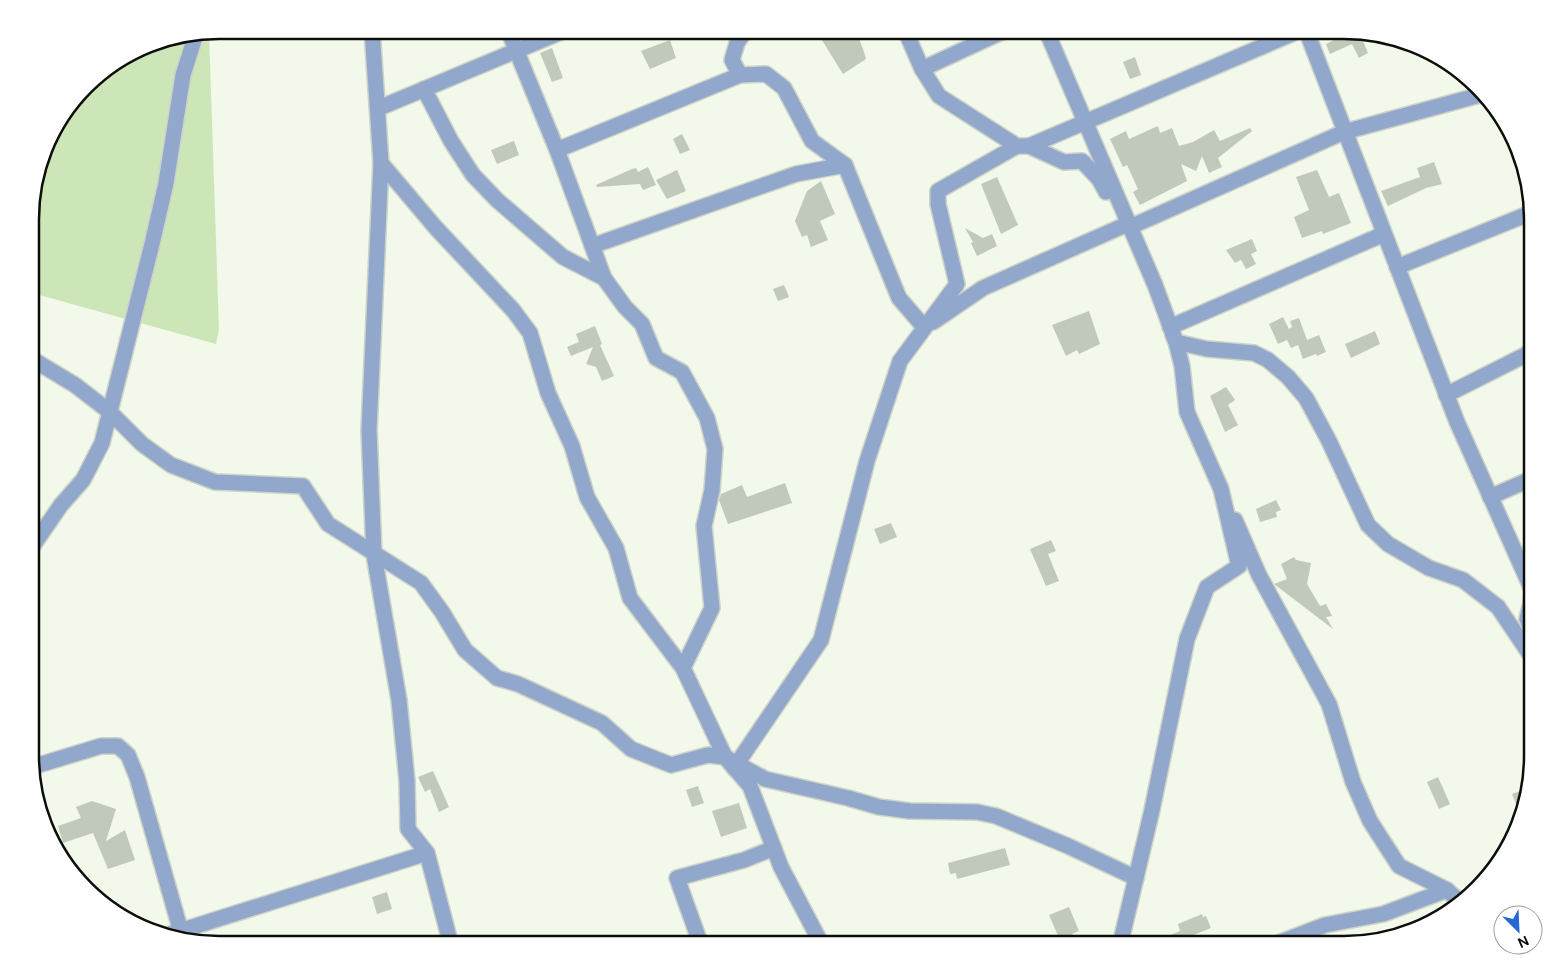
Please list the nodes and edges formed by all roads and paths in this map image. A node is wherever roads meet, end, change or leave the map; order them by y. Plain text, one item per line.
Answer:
1 (373, 39) edge
2 (512, 39) edge
3 (544, 39) edge
4 (739, 39) edge
5 (909, 39) edge
6 (987, 39) edge
7 (1050, 39) edge
8 (1279, 39) edge
9 (1309, 39) edge
10 (194, 40) edge
11 (517, 50) junction
12 (922, 69) junction
13 (740, 75) junction
14 (424, 89) junction
15 (1476, 96) edge
16 (379, 108) junction
17 (1084, 121) junction
18 (1344, 132) junction
19 (1023, 146) junction
20 (557, 150) junction
21 (381, 163) junction
22 (844, 165) junction
23 (1524, 216) edge
24 (1126, 227) junction
25 (1384, 234) junction
26 (592, 246) junction
27 (1397, 267) junction
28 (604, 278) junction
29 (924, 327) junction
30 (1170, 327) junction
31 (1176, 342) junction
32 (1524, 355) edge
33 (39, 363) edge
34 (1446, 395) junction
35 (110, 412) junction
36 (1524, 482) edge
37 (1221, 489) junction
38 (1490, 497) junction
39 (39, 537) edge
40 (374, 555) junction
41 (1524, 573) edge
42 (1524, 646) edge
43 (683, 668) junction
44 (732, 763) junction
45 (39, 765) edge
46 (774, 848) junction
47 (427, 852) junction
48 (1136, 878) junction
49 (1447, 890) junction
50 (1456, 898) edge
51 (181, 933) edge
52 (186, 934) edge
53 (448, 936) edge
54 (698, 936) edge
55 (818, 936) edge
56 (1122, 936) edge
57 (1296, 936) edge

1 - 16 street
2 - 11 street
3 - 11 street
4 - 13 street
5 - 12 street
6 - 12 street
7 - 17 street
8 - 17 street
9 - 18 street
10 - 35 street
11 - 14 street
11 - 20 street
12 - 19 street
13 - 20 street
13 - 22 street
14 - 16 street
14 - 28 street
15 - 18 street
16 - 21 street
17 - 19 street
17 - 24 street
18 - 24 street
18 - 25 street
19 - 24 street
19 - 29 street
20 - 26 street
21 - 40 street
21 - 43 street
22 - 26 street
22 - 29 street
23 - 27 street
24 - 29 street
24 - 30 street
24 - 31 street
25 - 27 street
25 - 30 street
26 - 28 street
27 - 34 street
28 - 43 street
29 - 44 street
30 - 31 street
31 - 37 street
31 - 42 street
32 - 34 street
33 - 35 street
34 - 38 street
35 - 39 street
35 - 40 street
36 - 38 street
37 - 48 street
37 - 49 street
38 - 41 street
40 - 44 street
40 - 47 street
43 - 44 street
44 - 46 street
44 - 48 street
45 - 51 street
46 - 54 street
46 - 55 street
47 - 52 street
47 - 53 street
48 - 56 street
49 - 50 street
49 - 57 street

